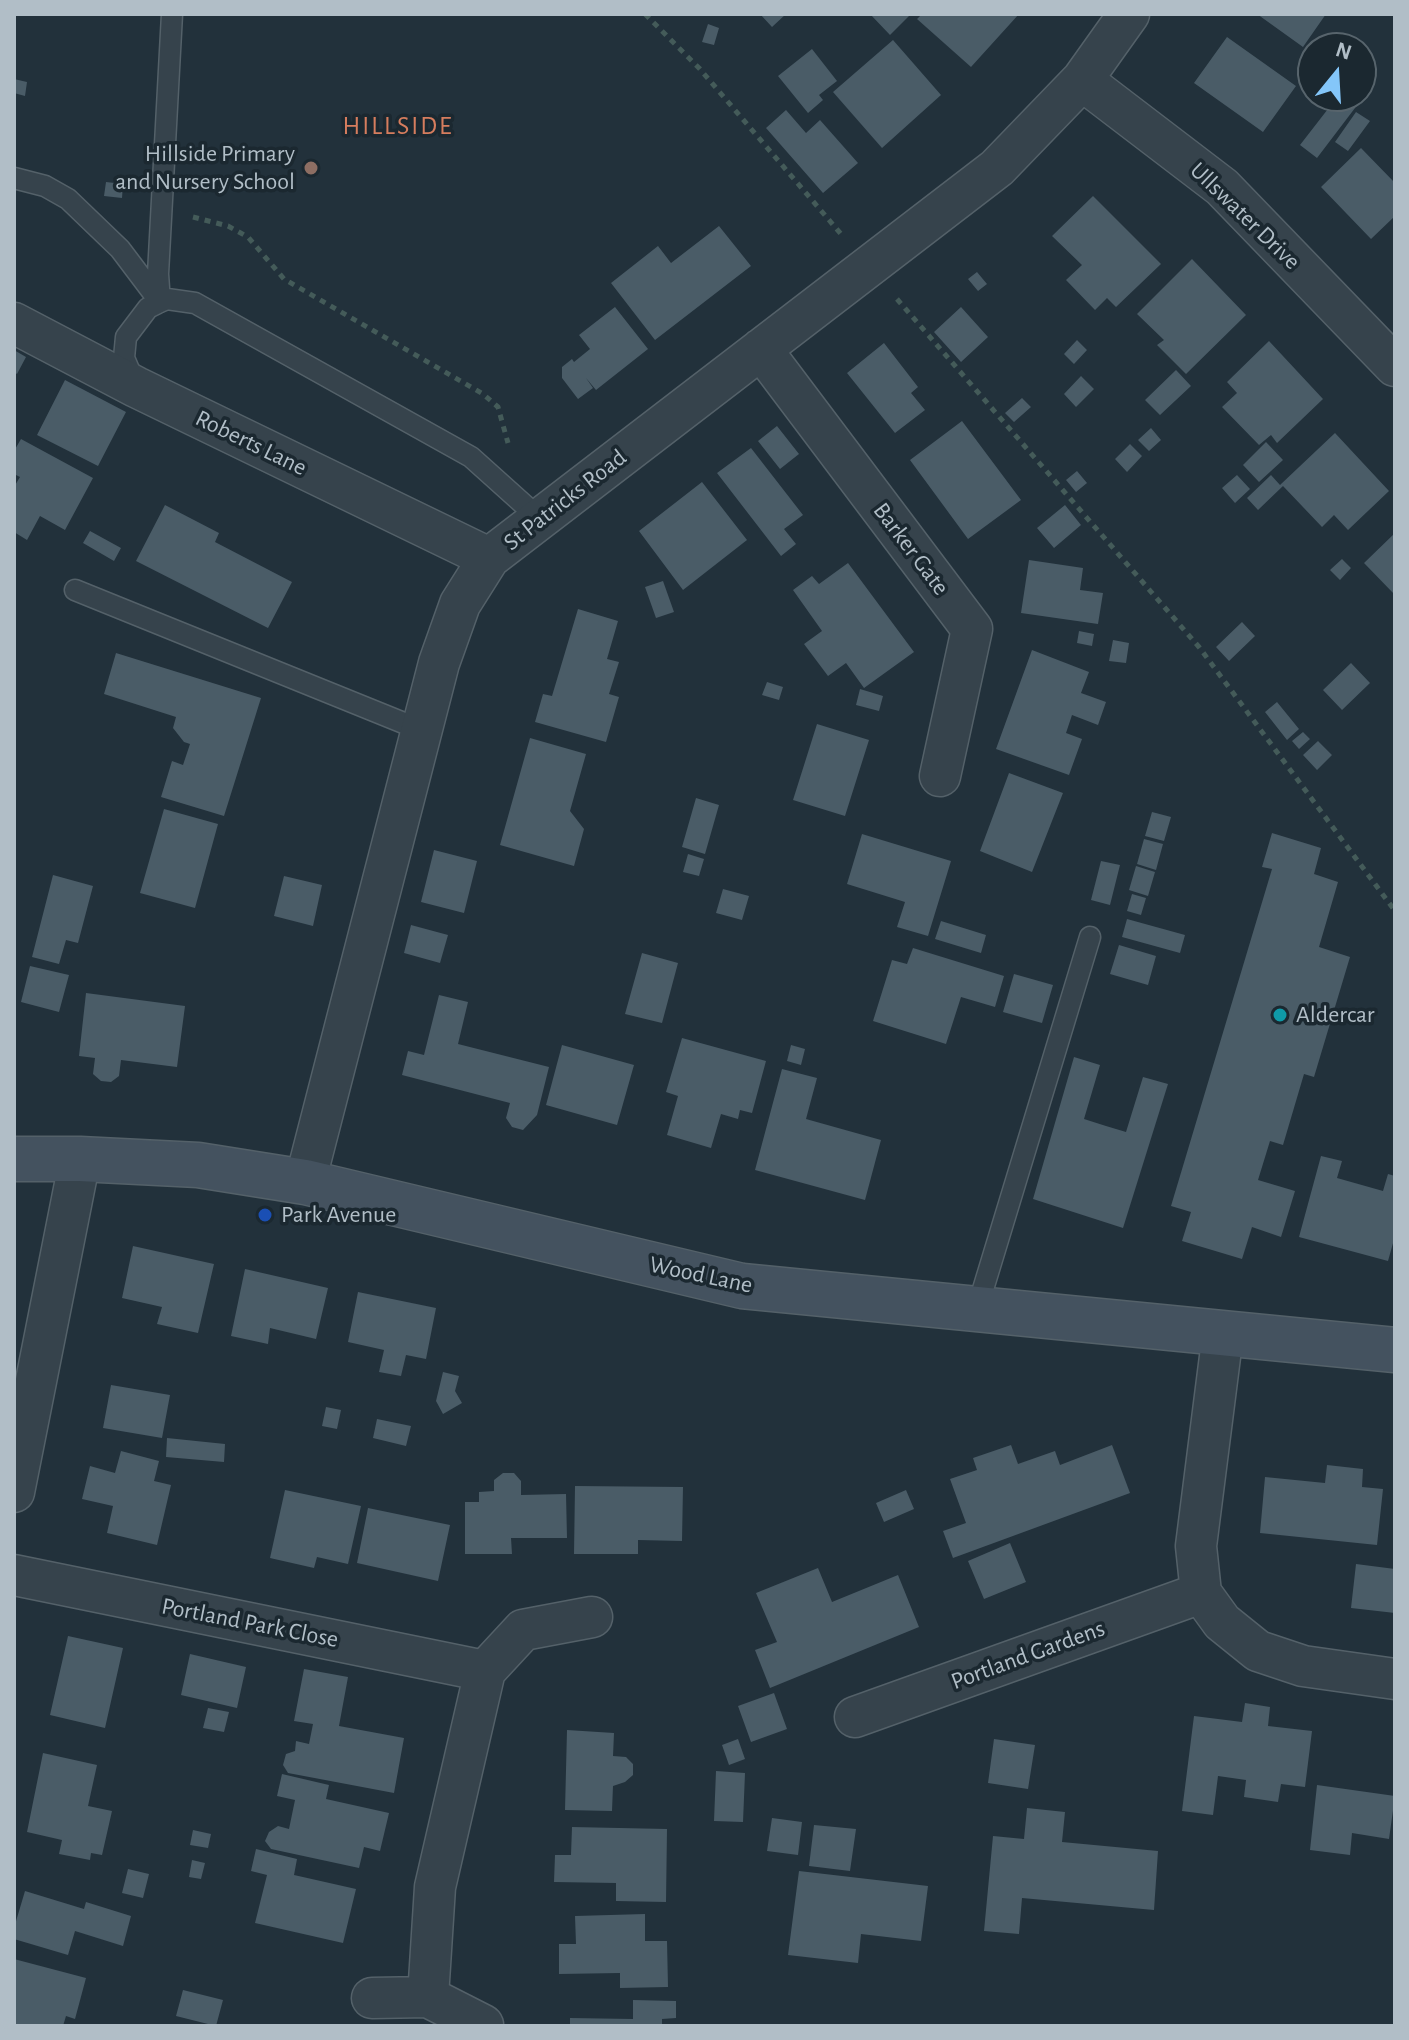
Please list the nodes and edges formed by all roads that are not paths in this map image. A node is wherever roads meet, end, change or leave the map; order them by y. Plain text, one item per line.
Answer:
1 (172, 14) edge
2 (1129, 14) edge
3 (1082, 80) junction
4 (14, 178) edge
5 (160, 302) junction
6 (14, 323) edge
7 (761, 349) junction
8 (1395, 366) edge
9 (136, 387) junction
10 (532, 513) junction
11 (489, 558) junction
12 (75, 590) dead end
13 (421, 730) junction
14 (940, 776) dead end
15 (1090, 937) dead end
16 (14, 1159) edge
17 (80, 1159) junction
18 (305, 1182) junction
19 (977, 1309) junction
20 (1223, 1333) junction
21 (1395, 1350) edge
22 (14, 1492) edge
23 (14, 1575) edge
24 (1201, 1593) junction
25 (592, 1617) dead end
26 (485, 1671) junction
27 (1395, 1679) edge
28 (855, 1717) dead end
29 (428, 1997) junction
30 (372, 1998) dead end
31 (483, 2025) edge

1 - 5 lane
2 - 3 street, St Patricks Road
3 - 7 street, St Patricks Road
3 - 8 street, Ullswater Drive
4 - 5 lane
5 - 9 lane
5 - 10 lane
6 - 9 street, Roberts Lane
7 - 10 street, St Patricks Road
7 - 14 street, Barker Gate
9 - 11 street, Roberts Lane
10 - 11 street, St Patricks Road
11 - 13 street, St Patricks Road
12 - 13 lane
13 - 18 street, St Patricks Road
15 - 19 lane
16 - 17 street, Wood Lane
17 - 18 street, Wood Lane
17 - 22 street
18 - 19 street, Wood Lane
19 - 20 street, Wood Lane
20 - 21 street, Wood Lane
20 - 24 street
23 - 26 street, Portland Park Close
24 - 27 street
24 - 28 street, Portland Gardens
25 - 26 street
26 - 29 street
29 - 30 street
29 - 31 street

